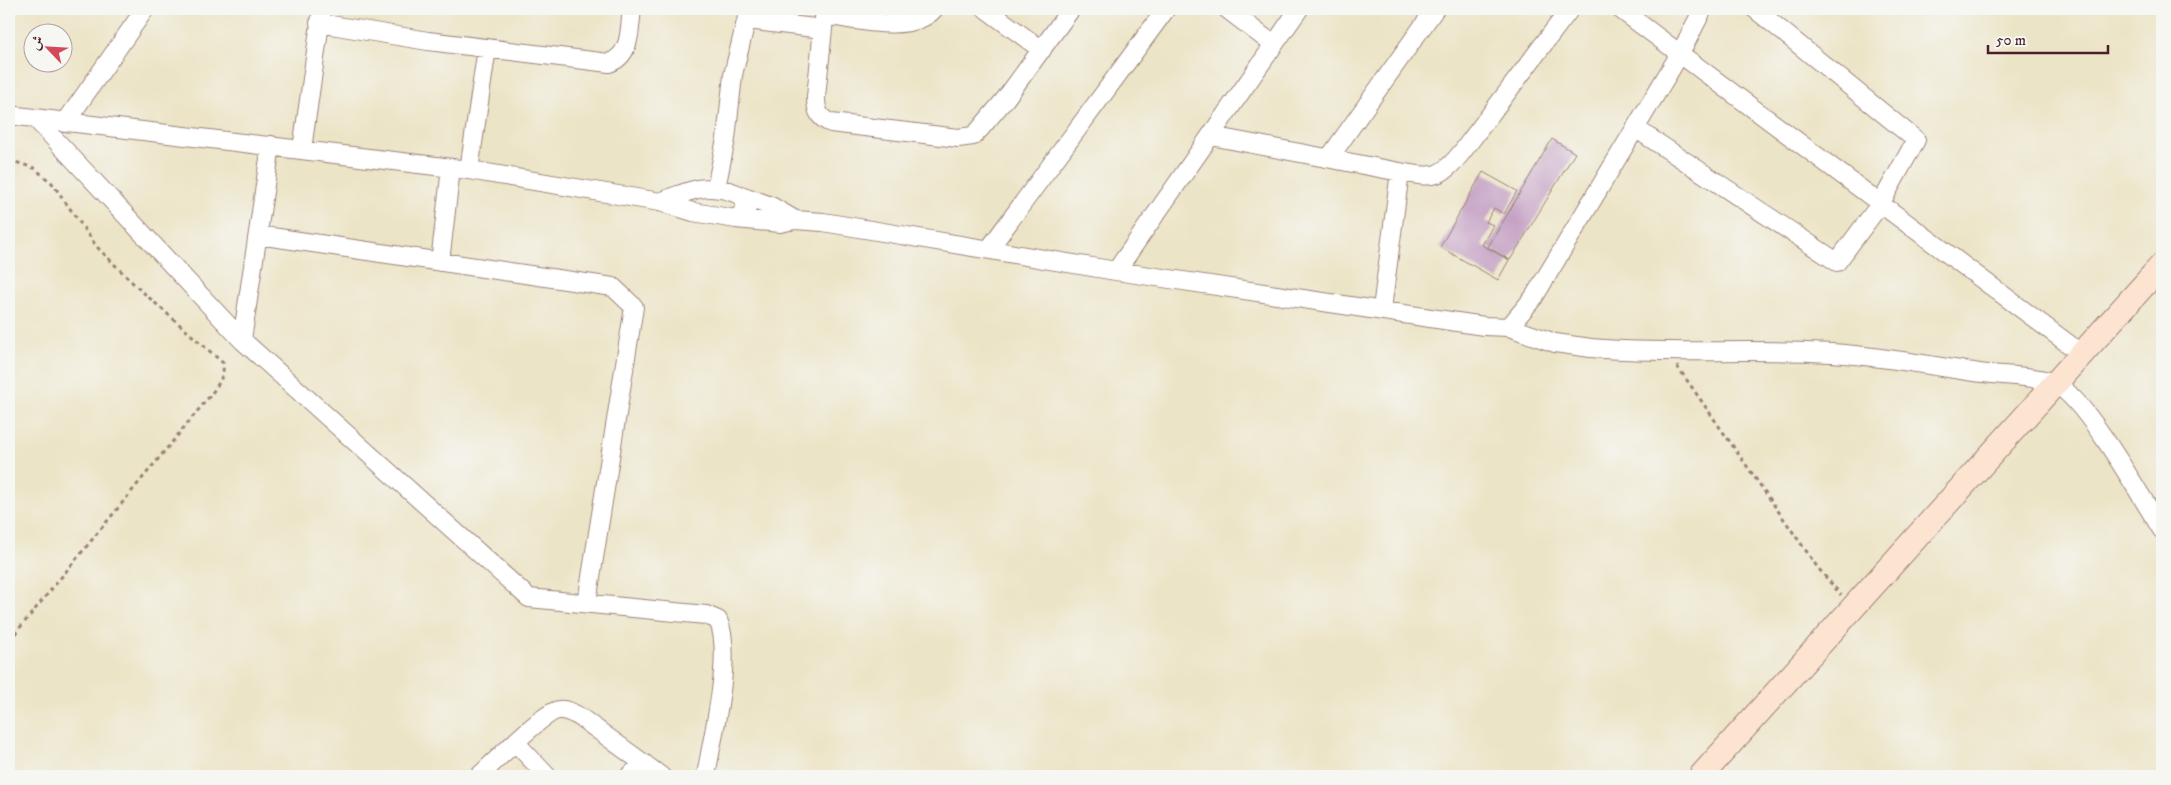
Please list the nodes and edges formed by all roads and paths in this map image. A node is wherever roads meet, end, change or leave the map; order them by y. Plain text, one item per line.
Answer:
1 (144, 9) edge
2 (632, 9) edge
3 (934, 9) edge
4 (986, 9) edge
5 (1070, 9) edge
6 (1166, 9) edge
7 (1227, 9) edge
8 (1299, 9) edge
9 (1435, 9) edge
10 (1570, 9) edge
11 (1620, 9) edge
12 (1703, 9) edge
13 (1755, 9) edge
14 (748, 14) edge
15 (321, 16) edge
16 (825, 18) edge
17 (1274, 45) junction
18 (487, 48) junction
19 (1042, 50) junction
20 (1681, 52) junction
21 (9, 115) edge
22 (35, 118) junction
23 (65, 123) junction
24 (1635, 128) junction
25 (1211, 136) junction
26 (271, 145) junction
27 (302, 149) junction
28 (1330, 158) junction
29 (9, 160) edge
30 (460, 169) junction
31 (1400, 172) junction
32 (695, 188) junction
33 (716, 188) junction
34 (740, 195) junction
35 (660, 202) junction
36 (1881, 203) junction
37 (693, 212) junction
38 (736, 219) junction
39 (795, 220) junction
40 (258, 236) junction
41 (989, 249) junction
42 (440, 262) junction
43 (2162, 265) edge
44 (1116, 271) junction
45 (1382, 310) junction
46 (1509, 327) junction
47 (242, 340) junction
48 (1667, 351) junction
49 (2082, 354) junction
50 (2056, 384) junction
51 (2162, 530) edge
52 (587, 602) junction
53 (1852, 609) junction
54 (9, 641) edge
55 (516, 743) junction
56 (645, 764) junction
57 (479, 776) edge
58 (547, 776) edge
59 (629, 776) edge
60 (661, 776) edge
61 (706, 776) edge
62 (1700, 776) edge

1 - 23 street
2 - 18 street
3 - 16 street
4 - 19 street
5 - 19 street
6 - 41 street
7 - 17 street
8 - 17 street
9 - 28 street
10 - 31 street
11 - 20 street
12 - 20 street
13 - 36 street
14 - 16 street
14 - 33 street
15 - 18 street
15 - 27 street
16 - 19 street
17 - 25 street
18 - 30 street
20 - 24 street
20 - 36 street
21 - 22 street
22 - 23 street
22 - 47 street
23 - 26 street
24 - 36 street
24 - 46 street
25 - 28 street
25 - 44 street
26 - 27 street
26 - 40 street
27 - 30 street
28 - 31 street
29 - 54 path
30 - 35 street
30 - 42 street
31 - 45 street
32 - 33 street
32 - 35 street
32 - 37 street
33 - 34 street
34 - 38 street
34 - 39 street
35 - 37 street
36 - 49 street
37 - 38 street
38 - 39 street
39 - 41 street
40 - 42 street
40 - 47 street
41 - 44 street
42 - 52 street
43 - 49 street
44 - 45 street
45 - 46 street
46 - 48 street
47 - 52 street
48 - 50 street
48 - 53 path
49 - 50 street
50 - 51 street
50 - 53 street
52 - 61 street
53 - 62 street
55 - 56 street
55 - 57 street
55 - 58 street
56 - 59 street
56 - 60 street

